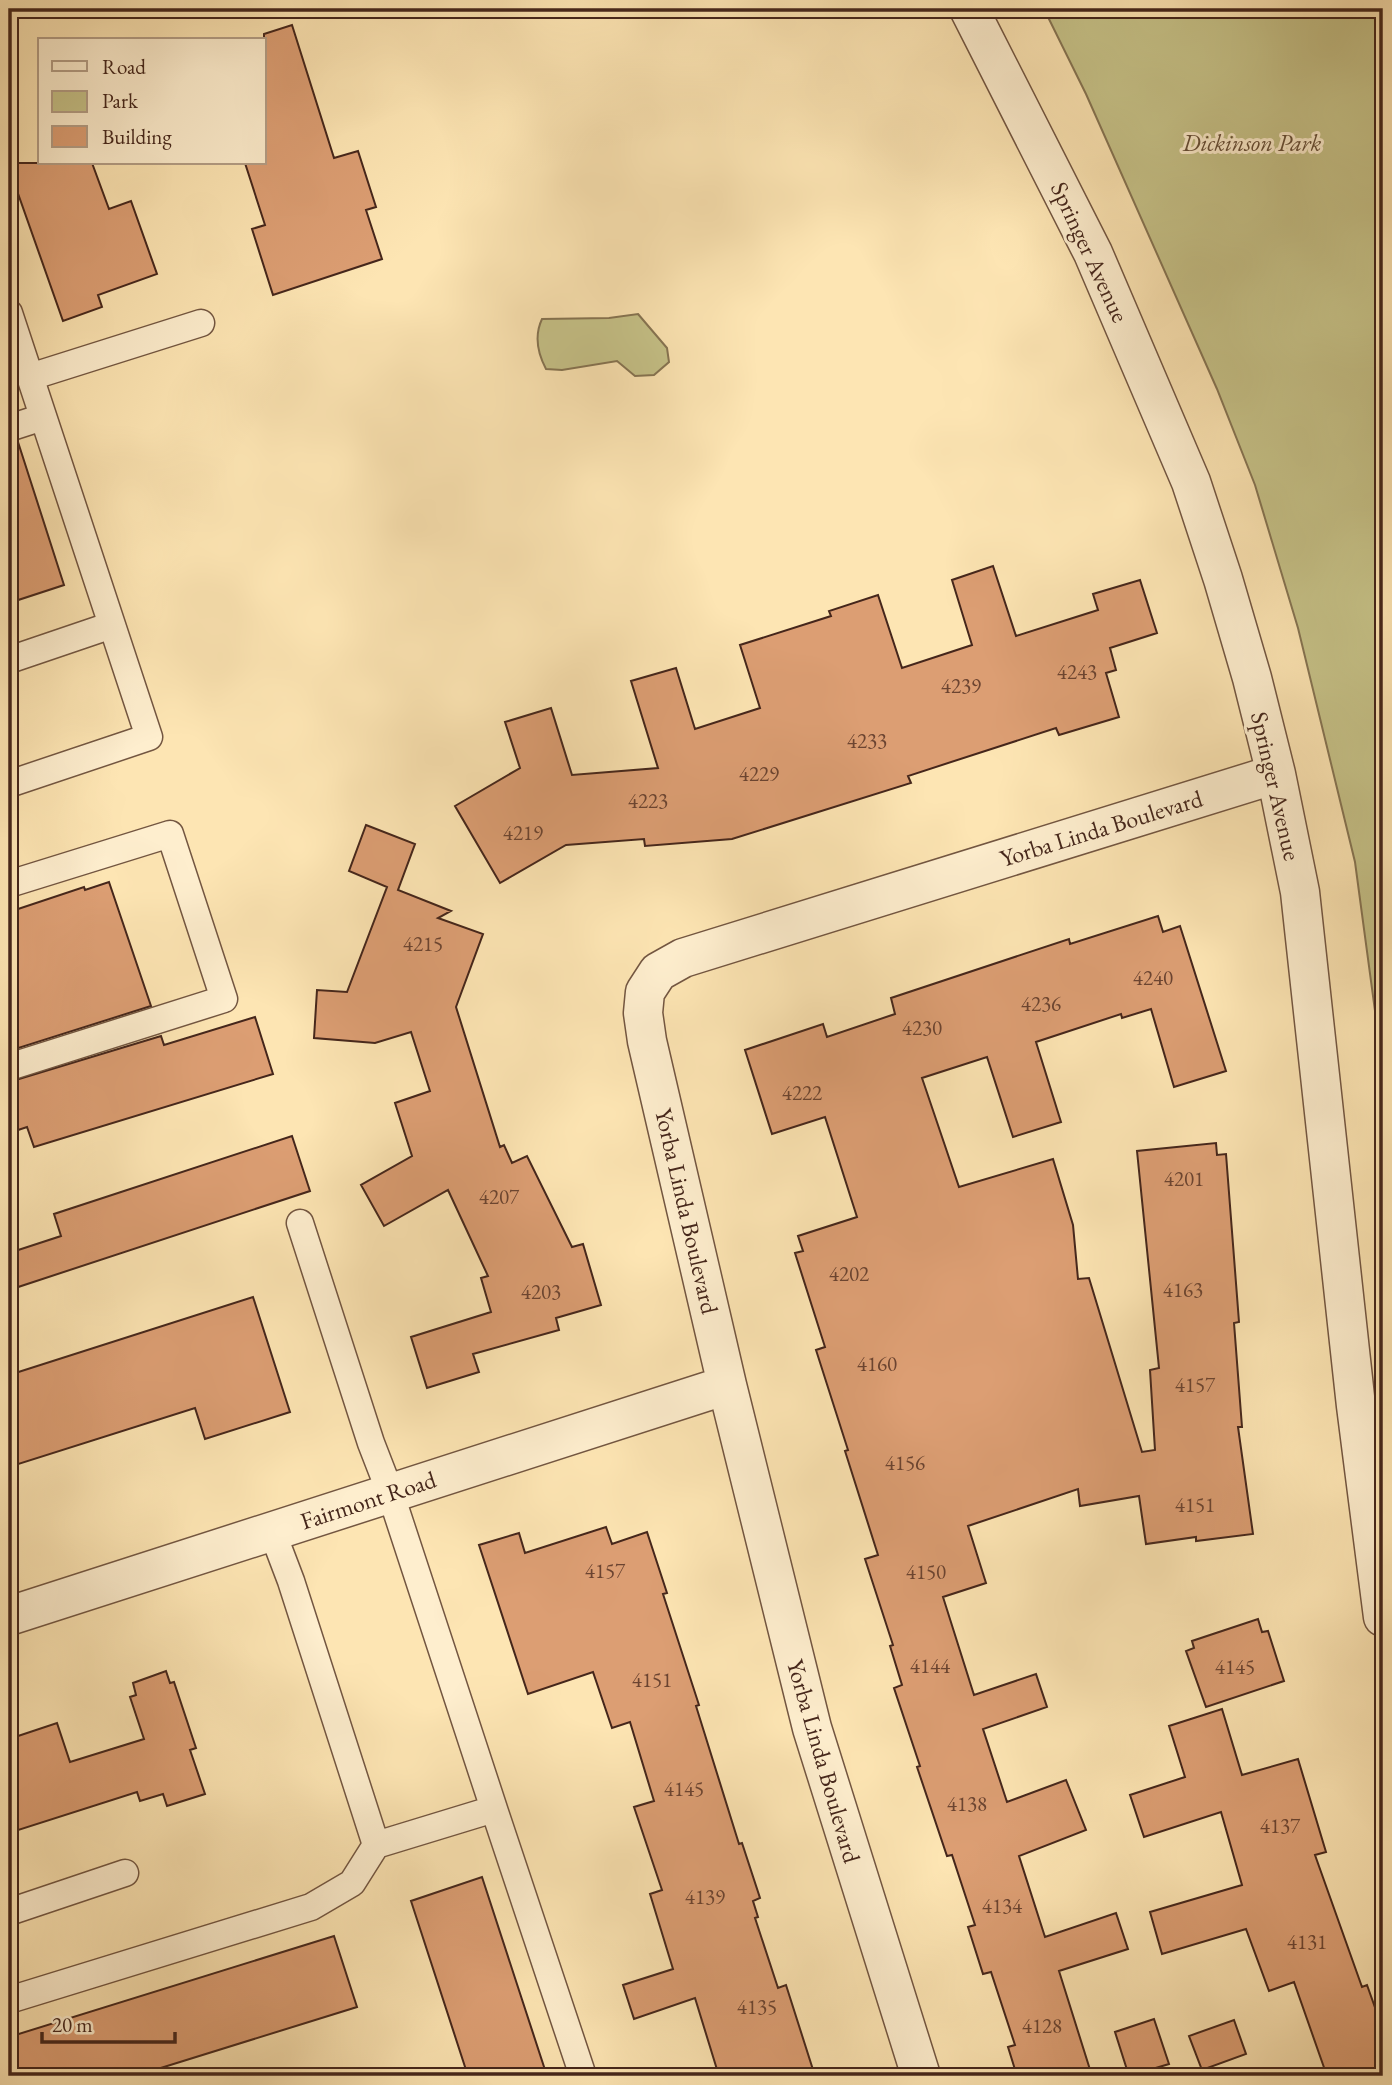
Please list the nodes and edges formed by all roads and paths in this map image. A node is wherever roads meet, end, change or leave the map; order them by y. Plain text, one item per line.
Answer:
1 (969, 9) edge
2 (9, 313) edge
3 (201, 323) dead end
4 (30, 377) junction
5 (43, 416) junction
6 (9, 428) edge
7 (112, 625) junction
8 (9, 660) edge
9 (1276, 774) junction
10 (9, 784) edge
11 (9, 884) edge
12 (9, 1067) edge
13 (300, 1223) dead end
14 (727, 1385) junction
15 (390, 1492) junction
16 (272, 1531) junction
17 (9, 1616) edge
18 (1383, 1617) edge
19 (494, 1809) junction
20 (376, 1845) junction
21 (125, 1873) dead end
22 (9, 1912) edge
23 (9, 2000) edge
24 (583, 2076) edge
25 (921, 2076) edge

1 - 9 street, Springer Avenue
2 - 4 lane
3 - 4 lane
4 - 5 lane
5 - 6 lane
5 - 7 lane
7 - 8 lane
7 - 10 lane
9 - 14 street, Yorba Linda Boulevard
9 - 18 street, Springer Avenue
11 - 12 lane
13 - 15 lane
14 - 15 street, Fairmont Road
14 - 25 street, Yorba Linda Boulevard
15 - 16 street, Fairmont Road
15 - 19 lane
16 - 17 street, Fairmont Road
16 - 20 lane
19 - 20 lane
19 - 24 lane
20 - 23 lane
21 - 22 lane

